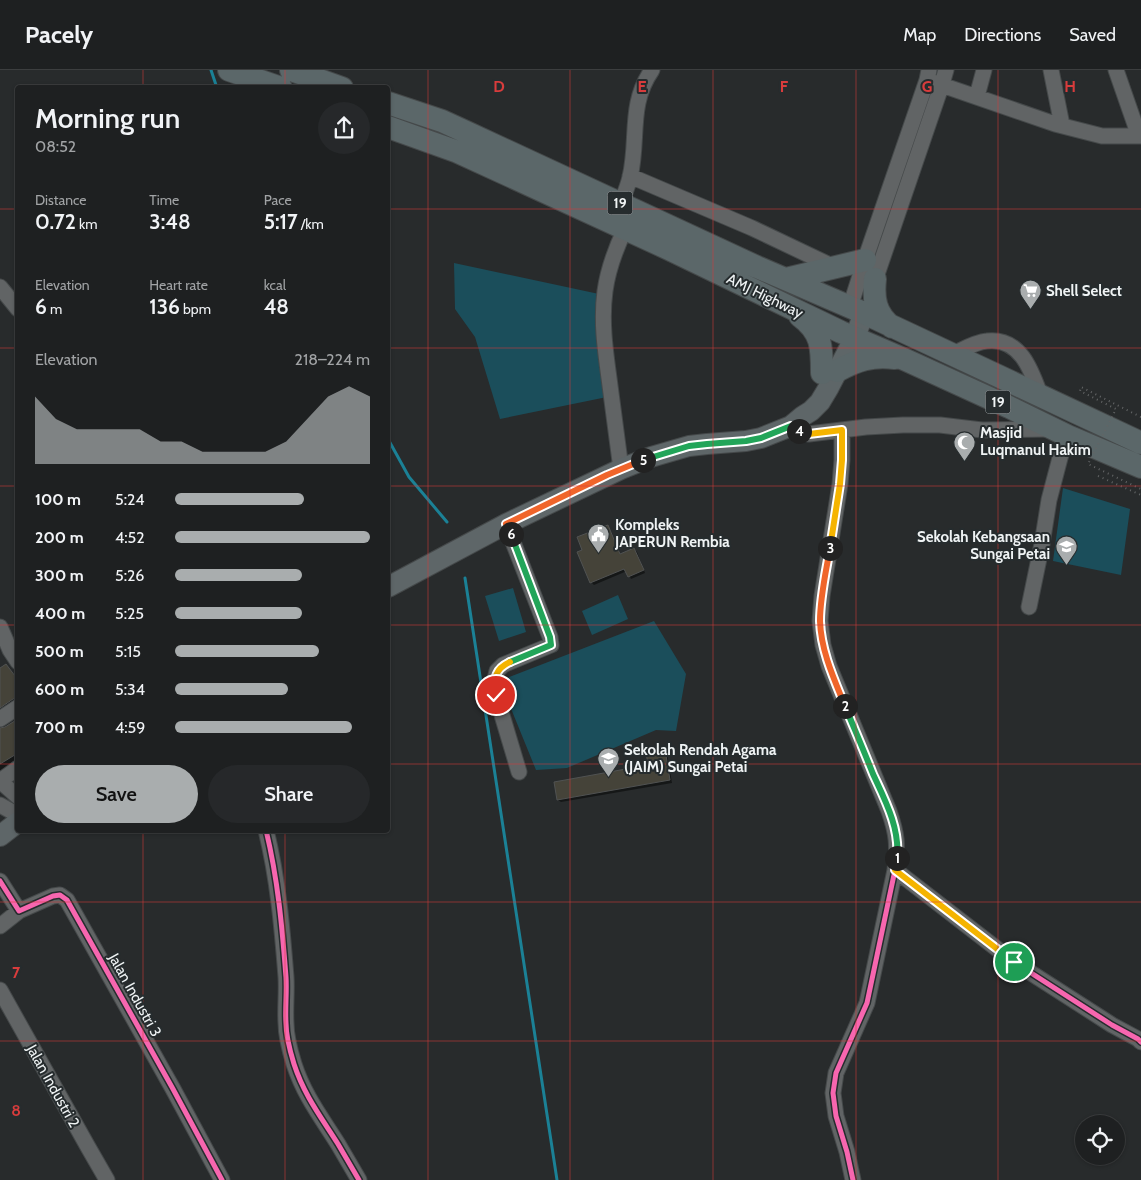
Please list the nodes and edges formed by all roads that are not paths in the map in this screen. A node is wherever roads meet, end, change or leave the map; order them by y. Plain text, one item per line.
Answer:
1 (229, 70) edge
2 (291, 70) edge
3 (652, 70) edge
4 (984, 70) edge
5 (1051, 70) edge
6 (1116, 70) edge
7 (928, 75) edge
8 (944, 77) edge
9 (334, 80) edge
10 (272, 85) edge
11 (977, 96) junction
12 (390, 104) edge
13 (1062, 125) junction
14 (390, 127) edge
15 (1140, 136) edge
16 (630, 176) junction
17 (621, 203) junction
18 (625, 229) junction
19 (834, 267) junction
20 (870, 269) junction
21 (786, 279) junction
22 (0, 287) edge
23 (15, 305) edge
24 (784, 305) junction
25 (857, 310) junction
26 (893, 327) junction
27 (848, 335) junction
28 (951, 355) junction
29 (906, 360) junction
30 (830, 372) junction
31 (1042, 397) junction
32 (797, 421) junction
33 (842, 430) junction
34 (1059, 432) junction
35 (1141, 443) edge
36 (1141, 467) edge
37 (621, 469) junction
38 (506, 524) junction
39 (391, 581) edge
40 (1028, 607) dead end
41 (0, 627) edge
42 (9, 656) edge
43 (15, 709) edge
44 (0, 719) edge
45 (15, 770) edge
46 (519, 772) dead end
47 (0, 780) edge
48 (15, 794) edge
49 (0, 805) edge
50 (15, 813) edge
51 (15, 824) edge
52 (267, 833) edge
53 (0, 836) edge
54 (895, 870) junction
55 (0, 881) edge
56 (19, 911) junction
57 (0, 926) edge
58 (0, 990) edge
59 (1141, 1042) edge
60 (107, 1180) edge
61 (222, 1180) edge
62 (359, 1180) edge
63 (853, 1180) edge

1 - 10 highway
2 - 9 highway
3 - 16 street
4 - 11 street
5 - 13 street
6 - 15 street
7 - 8 street
7 - 20 street
8 - 11 street
8 - 20 street
11 - 13 street
12 - 17 highway, AMJ Highway / 19
13 - 15 street
14 - 18 highway, AMJ Highway / 19
16 - 17 street
16 - 19 street
17 - 21 highway, AMJ Highway / 19
18 - 24 highway, AMJ Highway / 19
18 - 37 street
19 - 20 highway
19 - 21 highway
20 - 25 street
20 - 25 street
20 - 26 highway
21 - 25 highway, AMJ Highway / 19
22 - 23 street
24 - 27 highway, AMJ Highway / 19
24 - 30 highway
25 - 26 highway, AMJ Highway / 19
25 - 27 main road
26 - 28 highway, AMJ Highway / 19
27 - 29 highway, AMJ Highway / 19
27 - 30 main road
28 - 31 highway, AMJ Highway / 19
28 - 31 street
29 - 30 highway
29 - 34 highway, AMJ Highway / 19
30 - 32 main road
31 - 35 highway, AMJ Highway / 19
32 - 33 street
32 - 37 main road
33 - 34 street
33 - 54 street
34 - 36 highway, AMJ Highway / 19
34 - 40 street
37 - 38 main road
38 - 39 main road
38 - 46 street
41 - 42 street
43 - 44 street
45 - 47 street
47 - 48 street
49 - 50 street
51 - 53 main road
52 - 62 street
54 - 59 street
54 - 63 street
55 - 56 street
56 - 57 street
56 - 61 street, Jalan Industri 3
58 - 60 street, Jalan Industri 2

